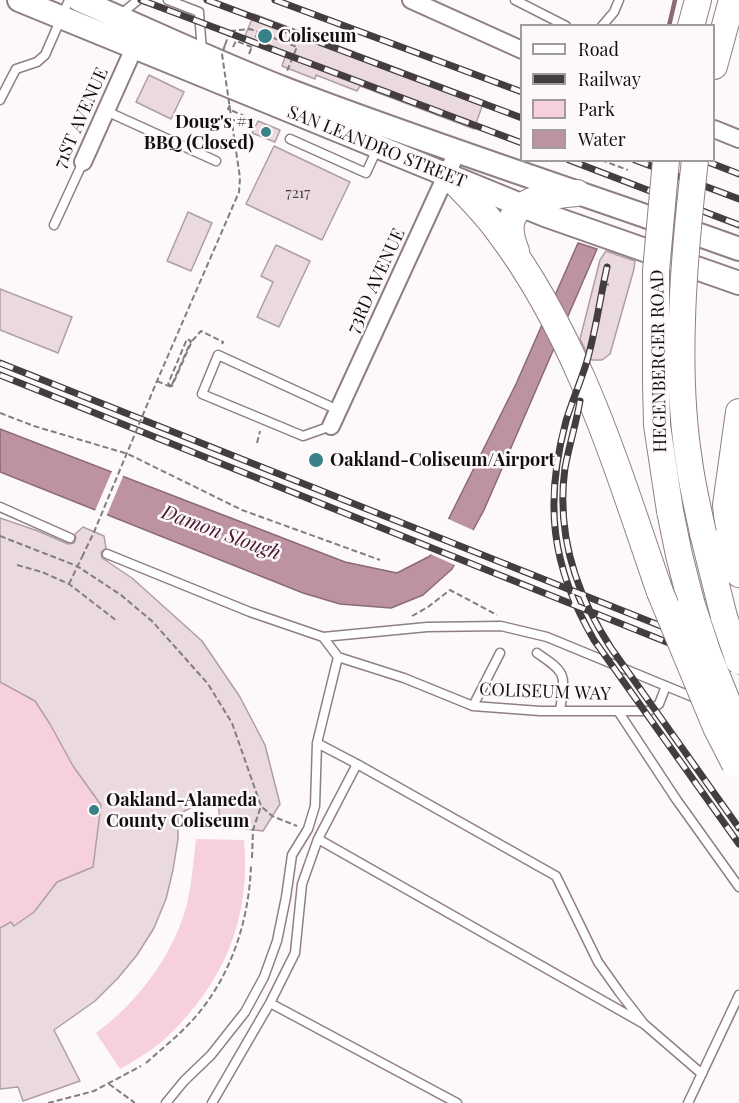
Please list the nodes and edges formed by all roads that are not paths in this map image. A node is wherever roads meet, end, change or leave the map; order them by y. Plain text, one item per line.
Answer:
1 (19, 0) edge
2 (79, 0) edge
3 (138, 0) edge
4 (168, 0) edge
5 (411, 0) edge
6 (515, 0) edge
7 (619, 0) edge
8 (698, 0) edge
9 (732, 0) edge
10 (65, 9) edge
11 (118, 17) junction
12 (562, 24) edge
13 (604, 24) edge
14 (692, 24) edge
15 (138, 38) junction
16 (520, 49) edge
17 (202, 55) junction
18 (715, 62) edge
19 (0, 100) edge
20 (106, 111) junction
21 (715, 129) edge
22 (290, 139) dead end
23 (739, 139) edge
24 (378, 147) junction
25 (216, 161) dead end
26 (83, 162) joint
27 (666, 162) edge
28 (695, 162) edge
29 (452, 163) junction
30 (577, 193) junction
31 (522, 206) junction
32 (54, 225) dead end
33 (739, 249) edge
34 (523, 265) junction
35 (739, 283) edge
36 (338, 410) junction
37 (739, 412) edge
38 (331, 426) joint
39 (0, 507) edge
40 (70, 538) dead end
41 (107, 554) dead end
42 (739, 574) edge
43 (323, 637) junction
44 (500, 653) dead end
45 (537, 653) dead end
46 (338, 657) junction
47 (739, 661) edge
48 (666, 686) junction
49 (473, 706) junction
50 (560, 711) junction
51 (618, 711) junction
52 (739, 716) edge
53 (739, 731) edge
54 (317, 743) junction
55 (357, 764) junction
56 (737, 767) edge
57 (318, 839) junction
58 (739, 887) edge
59 (739, 995) edge
60 (270, 1003) junction
61 (644, 1024) junction
62 (702, 1074) junction
63 (166, 1103) edge
64 (212, 1103) edge
65 (457, 1103) edge
66 (688, 1103) edge

1 - 10 main road, SAN LEANDRO STREET
2 - 11 main road, SAN LEANDRO STREET
3 - 11 lane
4 - 17 lane
5 - 16 street
6 - 12 lane
7 - 13 lane
8 - 14 main road
9 - 18 main road
10 - 15 main road, SAN LEANDRO STREET
10 - 19 lane
11 - 15 main road, SAN LEANDRO STREET
15 - 17 main road, SAN LEANDRO STREET
15 - 20 street, 71ST AVENUE
15 - 24 main road, SAN LEANDRO STREET
17 - 29 main road, SAN LEANDRO STREET
20 - 25 lane
20 - 26 street, 71ST AVENUE
21 - 23 street
22 - 24 lane
24 - 29 main road, SAN LEANDRO STREET
26 - 32 lane, 71ST AVENUE
27 - 53 main road, HEGENBERGER ROAD, bridge
28 - 47 main road, HEGENBERGER ROAD, bridge
29 - 30 main road, SAN LEANDRO STREET
29 - 31 main road, SAN LEANDRO STREET
29 - 34 main road
29 - 36 street, 73RD AVENUE
30 - 31 main road
30 - 33 main road, SAN LEANDRO STREET
31 - 34 main road
31 - 35 main road, SAN LEANDRO STREET
34 - 56 main road, bridge
36 - 38 street, 73RD AVENUE
36 - 38 lane
37 - 42 main road
39 - 40 lane
41 - 43 lane
43 - 46 lane
43 - 48 lane
44 - 49 lane
45 - 50 lane
46 - 49 lane, COLISEUM WAY
46 - 54 lane
48 - 51 lane
48 - 52 lane
49 - 50 lane, COLISEUM WAY
50 - 51 lane, COLISEUM WAY
51 - 58 lane, COLISEUM WAY
54 - 55 lane
54 - 63 lane
55 - 57 lane
55 - 61 lane
57 - 60 lane
57 - 61 lane
59 - 62 lane
60 - 64 lane
60 - 65 lane
61 - 62 lane
62 - 66 lane

